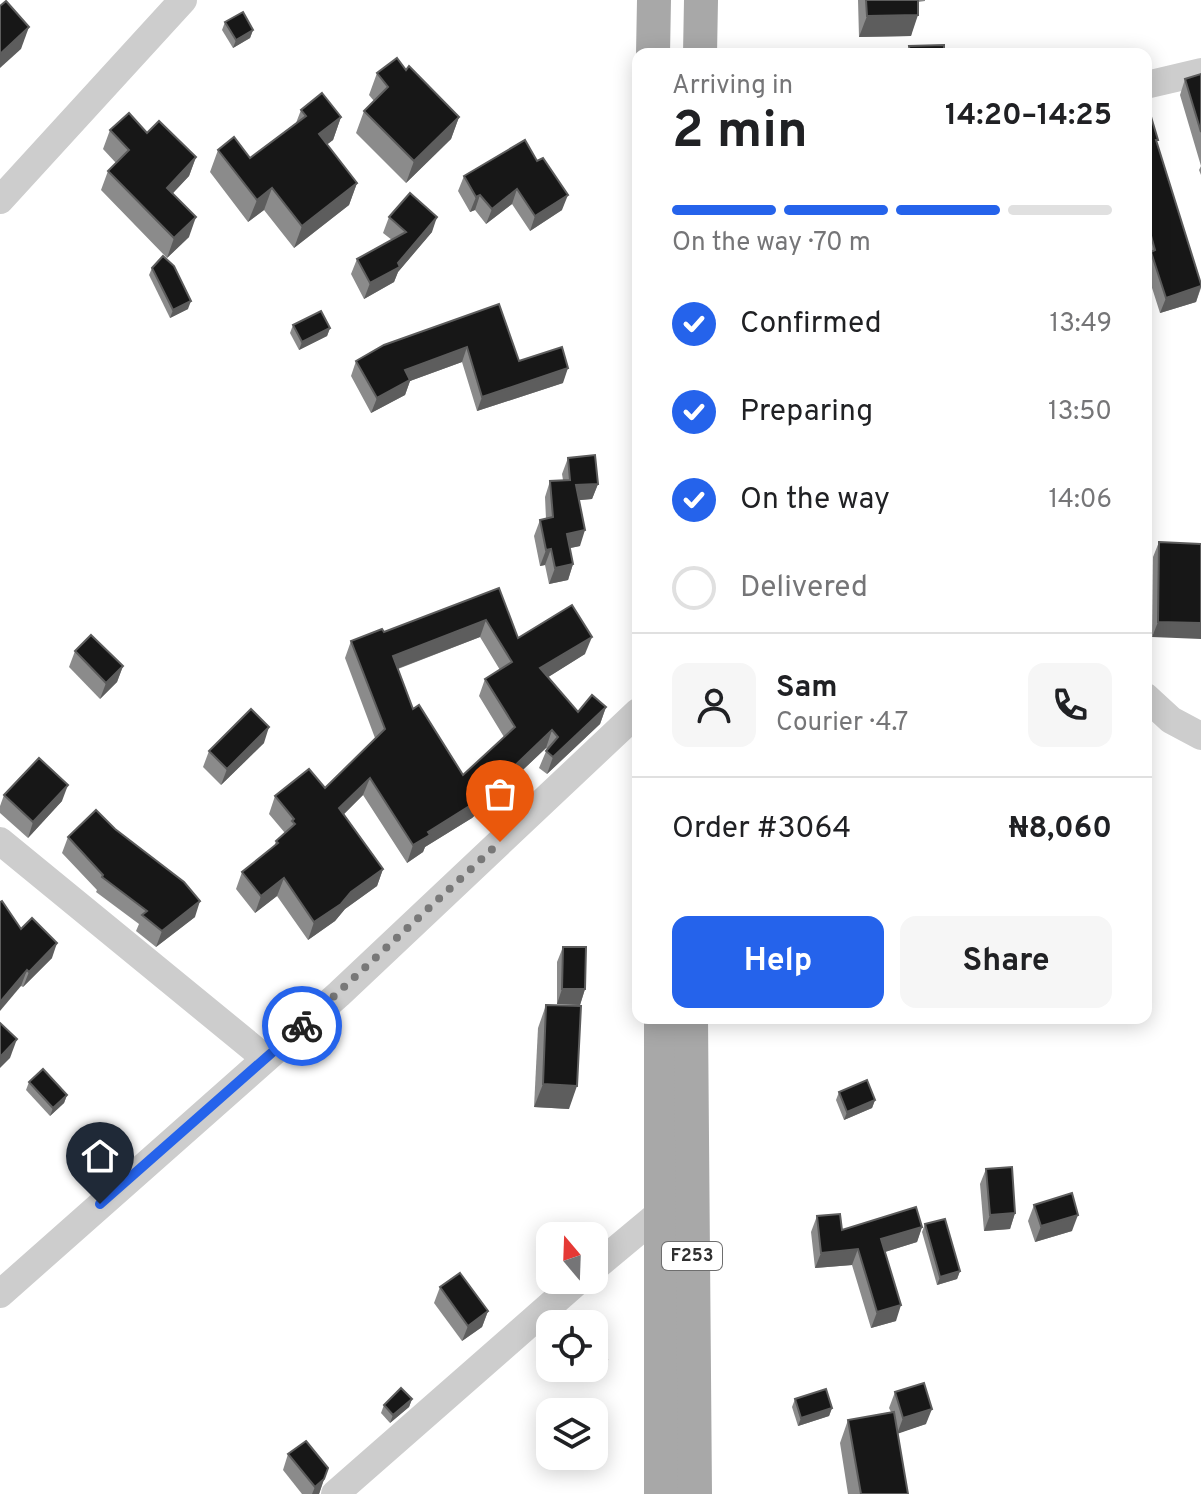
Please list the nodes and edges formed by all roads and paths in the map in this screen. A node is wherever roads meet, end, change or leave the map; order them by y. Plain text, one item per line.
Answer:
1 (183, 0) edge
2 (654, 0) edge
3 (701, 0) edge
4 (653, 48) edge
5 (700, 48) edge
6 (1201, 72) edge
7 (1152, 84) edge
8 (0, 200) edge
9 (1152, 703) edge
10 (632, 718) edge
11 (1201, 736) edge
12 (0, 841) edge
13 (662, 1024) edge
14 (690, 1024) edge
15 (265, 1058) junction
16 (676, 1100) junction
17 (660, 1213) junction
18 (608, 1256) edge
19 (0, 1294) edge
20 (563, 1294) edge
21 (335, 1494) edge
22 (661, 1494) edge
23 (695, 1494) edge

1 - 8 street
2 - 4 main road
3 - 5 main road
6 - 7 street
9 - 11 street
10 - 15 street
12 - 15 street
13 - 16 main road, F253
14 - 16 main road, F253
15 - 19 street
16 - 17 main road, F253
16 - 23 main road, F253
17 - 18 street
17 - 22 main road, F253
20 - 21 street

